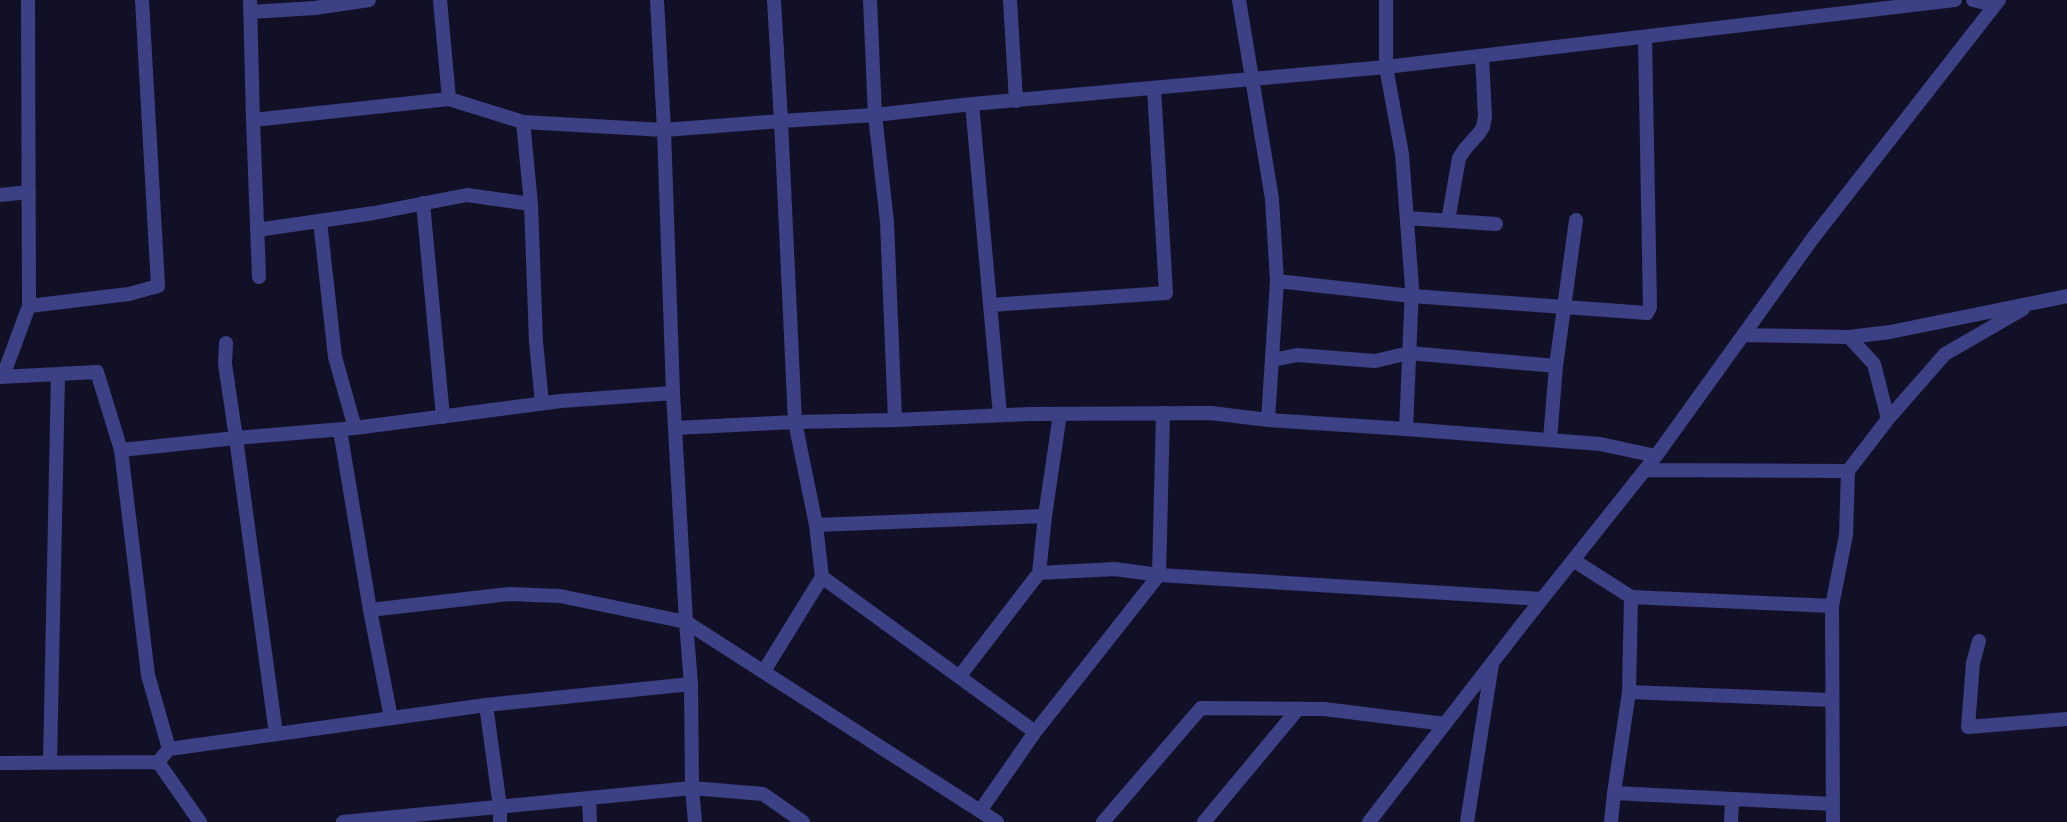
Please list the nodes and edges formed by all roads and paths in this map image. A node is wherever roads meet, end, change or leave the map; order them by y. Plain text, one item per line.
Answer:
1 (28, 0) edge
2 (142, 0) edge
3 (369, 0) edge
4 (440, 0) edge
5 (657, 0) edge
6 (774, 0) edge
7 (870, 0) edge
8 (1010, 0) edge
9 (1239, 0) edge
10 (1386, 0) edge
11 (1955, 0) edge
12 (1973, 0) edge
13 (1997, 3) edge
14 (250, 6) edge
15 (1645, 38) junction
16 (1482, 56) junction
17 (1386, 67) junction
18 (1252, 80) junction
19 (1154, 88) junction
20 (449, 99) junction
21 (1016, 101) junction
22 (972, 104) junction
23 (875, 115) junction
24 (253, 120) junction
25 (781, 121) junction
26 (523, 122) junction
27 (664, 130) junction
28 (28, 192) junction
29 (0, 195) edge
30 (423, 203) junction
31 (531, 204) junction
32 (1407, 218) junction
33 (1576, 220) dead end
34 (320, 221) junction
35 (1448, 221) junction
36 (1496, 224) dead end
37 (257, 230) junction
38 (259, 277) dead end
39 (1277, 281) junction
40 (1412, 296) junction
41 (2067, 296) edge
42 (2034, 303) junction
43 (990, 305) junction
44 (29, 306) junction
45 (1563, 306) junction
46 (1743, 335) junction
47 (1849, 337) junction
48 (226, 343) dead end
49 (1410, 353) junction
50 (1273, 360) junction
51 (1556, 366) junction
52 (58, 374) junction
53 (2, 377) edge
54 (673, 393) junction
55 (542, 403) junction
56 (1163, 413) junction
57 (1060, 414) junction
58 (1000, 415) junction
59 (443, 417) junction
60 (1888, 419) junction
61 (895, 420) junction
62 (1268, 420) junction
63 (795, 422) junction
64 (355, 428) junction
65 (675, 428) junction
66 (1406, 429) junction
67 (340, 430) junction
68 (236, 438) junction
69 (1550, 440) junction
70 (121, 450) junction
71 (1656, 456) junction
72 (1645, 470) junction
73 (1848, 471) junction
74 (1045, 516) junction
75 (816, 525) junction
76 (1574, 560) junction
77 (1039, 573) junction
78 (1159, 575) junction
79 (822, 577) junction
80 (1631, 597) junction
81 (1542, 599) junction
82 (1832, 606) junction
83 (370, 610) junction
84 (686, 622) junction
85 (1979, 641) dead end
86 (1492, 663) junction
87 (764, 671) junction
88 (959, 677) junction
89 (691, 684) junction
90 (1629, 692) junction
91 (1832, 700) junction
92 (486, 705) junction
93 (1298, 709) junction
94 (391, 718) junction
95 (2067, 719) edge
96 (1445, 724) junction
97 (1035, 732) junction
98 (276, 734) junction
99 (169, 749) junction
100 (158, 762) junction
101 (0, 763) edge
102 (50, 763) junction
103 (692, 788) junction
104 (1614, 793) junction
105 (589, 798) junction
106 (1732, 801) junction
107 (1833, 804) junction
108 (500, 807) junction
109 (980, 811) junction
110 (405, 819) edge
111 (200, 822) edge
112 (343, 822) edge
113 (500, 822) edge
114 (590, 822) edge
115 (695, 822) edge
116 (803, 822) edge
117 (997, 822) edge
118 (1103, 822) edge
119 (1204, 822) edge
120 (1368, 822) edge
121 (1467, 822) edge
122 (1611, 822) edge
123 (1731, 822) edge
124 (1832, 822) edge

1 - 28 street
2 - 44 street
3 - 14 street
4 - 20 street
5 - 27 street
6 - 25 street
7 - 23 street
8 - 21 street
9 - 18 street
10 - 17 street
11 - 15 street
12 - 13 street
13 - 46 street
14 - 24 street
15 - 16 street
15 - 45 street
16 - 17 street
16 - 35 street
17 - 18 street
17 - 32 street
18 - 19 street
18 - 39 street
19 - 21 street
19 - 43 street
20 - 24 street
20 - 26 street
21 - 22 street
22 - 23 street
22 - 43 street
23 - 25 street
23 - 61 street
24 - 37 street
25 - 27 street
25 - 63 street
26 - 27 street
26 - 31 street
27 - 54 street
28 - 29 street
28 - 44 street
30 - 31 street
30 - 34 street
30 - 59 street
31 - 55 street
32 - 35 street
32 - 40 street
33 - 45 street
34 - 37 street
34 - 64 street
35 - 36 street
37 - 38 street
39 - 40 street
39 - 50 street
40 - 45 street
40 - 49 street
41 - 42 street
42 - 47 street
42 - 60 street
43 - 58 street
44 - 53 street
45 - 51 street
46 - 47 street
46 - 71 street
47 - 60 street
48 - 68 street
49 - 50 street
49 - 51 street
49 - 66 street
50 - 62 street
51 - 69 street
52 - 53 street
52 - 70 street
52 - 102 street
54 - 55 street
54 - 65 street
55 - 59 street
56 - 57 street
56 - 62 street
56 - 78 street
57 - 58 street
57 - 74 street
58 - 61 street
59 - 64 street
60 - 73 street
61 - 63 street
62 - 66 street
63 - 65 street
63 - 75 street
64 - 67 street
65 - 84 street
66 - 69 street
67 - 68 street
67 - 83 street
68 - 70 street
68 - 98 street
69 - 71 street
70 - 99 street
71 - 72 street
72 - 73 street
72 - 76 street
73 - 82 street
74 - 75 street
74 - 77 street
75 - 79 street
76 - 80 street
76 - 81 street
77 - 78 street
77 - 88 street
78 - 81 street
78 - 97 street
79 - 87 street
79 - 88 street
80 - 82 street
80 - 90 street
81 - 86 street
82 - 91 street
83 - 84 street
83 - 94 street
84 - 87 street
84 - 89 street
85 - 95 street
86 - 96 street
86 - 121 street
87 - 109 street
88 - 97 street
89 - 92 street
89 - 103 street
90 - 91 street
90 - 104 street
91 - 107 street
92 - 94 street
92 - 108 street
93 - 96 street
93 - 118 street
93 - 119 street
94 - 98 street
96 - 120 street
97 - 109 street
98 - 99 street
99 - 100 street
100 - 102 street
100 - 111 street
101 - 102 street
103 - 105 street
103 - 115 street
103 - 116 street
104 - 106 street
104 - 122 street
105 - 108 street
105 - 114 street
106 - 107 street
106 - 123 street
107 - 124 street
108 - 110 street
108 - 113 street
109 - 117 street
110 - 112 street

